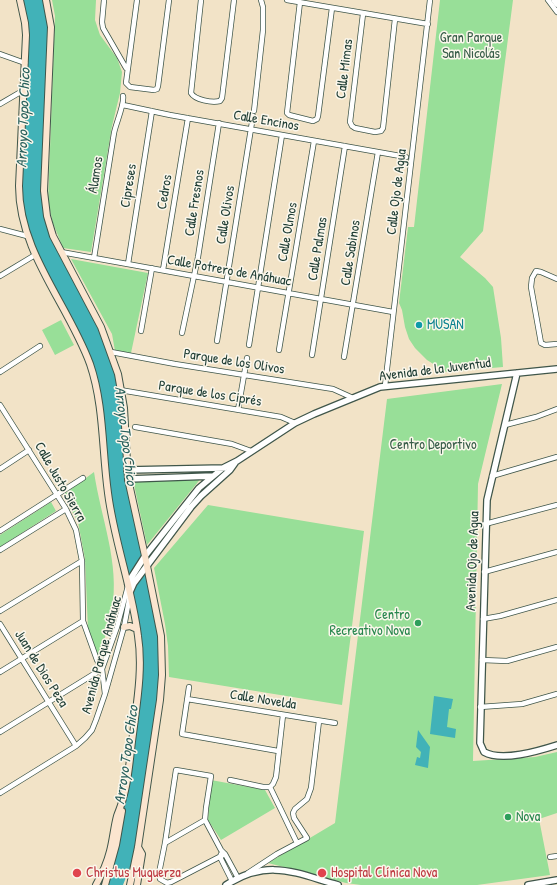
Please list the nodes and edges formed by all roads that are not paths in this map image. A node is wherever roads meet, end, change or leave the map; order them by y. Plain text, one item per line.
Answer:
1 (20, 0) edge
2 (46, 0) edge
3 (104, 0) edge
4 (137, 0) edge
5 (169, 0) edge
6 (201, 0) edge
7 (234, 0) edge
8 (261, 0) edge
9 (287, 0) edge
10 (430, 0) edge
11 (548, 0) edge
12 (554, 0) edge
13 (300, 2) junction
14 (557, 4) edge
15 (332, 8) junction
16 (557, 12) edge
17 (363, 14) junction
18 (395, 19) junction
19 (428, 24) junction
20 (0, 54) edge
21 (25, 63) junction
22 (127, 69) junction
23 (24, 90) junction
24 (123, 96) dead end
25 (0, 104) edge
26 (123, 105) junction
27 (152, 111) junction
28 (254, 111) dead end
29 (253, 116) dead end
30 (188, 118) junction
31 (219, 123) junction
32 (250, 129) junction
33 (282, 135) junction
34 (314, 141) junction
35 (345, 146) junction
36 (378, 152) junction
37 (406, 157) dead end
38 (0, 229) edge
39 (27, 236) junction
40 (61, 252) junction
41 (35, 255) junction
42 (94, 258) junction
43 (128, 264) junction
44 (152, 268) junction
45 (162, 270) junction
46 (0, 276) edge
47 (194, 276) junction
48 (557, 279) edge
49 (226, 282) junction
50 (258, 288) junction
51 (289, 294) junction
52 (321, 299) junction
53 (354, 305) junction
54 (393, 312) junction
55 (141, 330) dead end
56 (182, 333) dead end
57 (217, 341) dead end
58 (557, 344) edge
59 (249, 345) dead end
60 (40, 346) dead end
61 (279, 350) dead end
62 (111, 352) junction
63 (312, 355) dead end
64 (344, 357) dead end
65 (247, 358) dead end
66 (557, 369) edge
67 (0, 372) edge
68 (517, 373) junction
69 (244, 375) junction
70 (385, 386) junction
71 (120, 390) junction
72 (353, 398) junction
73 (0, 407) edge
74 (557, 409) edge
75 (238, 410) junction
76 (295, 424) junction
77 (505, 425) junction
78 (135, 427) dead end
79 (29, 450) junction
80 (251, 451) junction
81 (557, 457) edge
82 (237, 461) junction
83 (223, 468) junction
84 (0, 469) edge
85 (127, 470) junction
86 (230, 470) junction
87 (213, 476) junction
88 (492, 476) junction
89 (83, 478) dead end
90 (128, 479) junction
91 (57, 494) junction
92 (557, 505) edge
93 (66, 509) junction
94 (485, 524) junction
95 (0, 531) edge
96 (0, 550) edge
97 (557, 552) edge
98 (82, 561) junction
99 (144, 563) junction
100 (484, 572) junction
101 (131, 581) junction
102 (130, 592) junction
103 (557, 600) edge
104 (0, 611) edge
105 (483, 619) junction
106 (83, 621) junction
107 (0, 624) edge
108 (124, 627) junction
109 (137, 629) junction
110 (557, 647) edge
111 (22, 658) junction
112 (482, 660) junction
113 (102, 669) junction
114 (0, 672) edge
115 (188, 687) dead end
116 (105, 694) junction
117 (557, 694) edge
118 (187, 699) junction
119 (49, 702) junction
120 (480, 707) junction
121 (283, 715) junction
122 (319, 720) junction
123 (335, 722) dead end
124 (0, 732) edge
125 (557, 745) edge
126 (76, 746) junction
127 (278, 751) junction
128 (230, 780) dead end
129 (270, 787) junction
130 (0, 794) edge
131 (124, 798) junction
132 (205, 820) junction
133 (165, 843) junction
134 (297, 843) junction
135 (138, 846) junction
136 (223, 855) junction
137 (557, 856) edge
138 (550, 857) dead end
139 (247, 874) junction
140 (238, 878) junction
141 (557, 880) edge
142 (232, 882) junction
143 (96, 885) edge
144 (105, 885) edge
145 (130, 885) edge
146 (137, 885) edge
147 (226, 885) edge
148 (338, 885) edge
149 (528, 885) edge

1 - 21 main road
2 - 40 main road
3 - 22 street
4 - 22 street
5 - 22 street
6 - 7 street
8 - 28 street
9 - 13 street
10 - 19 street, Calle Ojo de Agua
11 - 16 street
12 - 14 street
13 - 15 street
13 - 15 street
15 - 17 street
17 - 18 street
17 - 18 street, Calle Mimas
18 - 19 street
19 - 54 street, Calle Ojo de Agua
20 - 21 street
21 - 23 main road
23 - 25 street
23 - 39 main road
24 - 26 street, Álamos
26 - 27 street, Calle Encinos
26 - 42 street, Álamos
27 - 30 street, Calle Encinos
27 - 43 street, Cipreses
29 - 32 street, Calle Olivos
30 - 31 street, Calle Encinos
30 - 45 street, Cedros
31 - 32 street, Calle Encinos
31 - 47 street, Calle Fresnos
32 - 33 street, Calle Encinos
32 - 49 street, Calle Olivos
33 - 34 street, Calle Encinos
33 - 50 street
34 - 35 street, Calle Encinos
34 - 51 street, Calle Olmos
35 - 36 street, Calle Encinos
35 - 52 street, Calle Palmas
36 - 37 street, Calle Encinos
36 - 53 street, Calle Sabinos
38 - 39 street
39 - 41 main road
40 - 42 street, Calle Potrero de Anáhuac
40 - 62 main road
41 - 46 street
41 - 101 main road
42 - 43 street, Calle Potrero de Anáhuac
43 - 44 street, Calle Potrero de Anáhuac
44 - 45 street, Calle Potrero de Anáhuac
44 - 55 street
45 - 47 street, Calle Potrero de Anáhuac
47 - 49 street, Calle Potrero de Anáhuac
47 - 56 street, Calle Fresnos
48 - 58 street
49 - 50 street, Calle Potrero de Anáhuac
49 - 57 street, Calle Olivos
50 - 51 street, Calle Potrero de Anáhuac
50 - 59 street
51 - 52 street, Calle Potrero de Anáhuac
51 - 61 street, Calle Olmos
52 - 53 street, Calle Potrero de Anáhuac
52 - 63 street, Calle Palmas
53 - 54 street, Calle Potrero de Anáhuac
53 - 64 street, Calle Sabinos
54 - 70 street, Calle Ojo de Agua
60 - 67 street
62 - 69 street, Parque de los Olivos
62 - 71 main road
65 - 69 street
66 - 68 street, Avenida de la Juventud
68 - 70 street, Avenida de la Juventud
68 - 77 street, Avenida Ojo de Agua
69 - 72 street, Parque de los Olivos
69 - 75 street
70 - 72 street, Avenida de la Juventud
71 - 75 street, Parque de los Ciprés
71 - 85 main road
72 - 76 street, Avenida de la Juventud
73 - 79 street, Calle Justo Sierra
74 - 77 street
75 - 76 street, Parque de los Ciprés
76 - 80 street, Avenida de la Juventud
77 - 88 street, Avenida Ojo de Agua
78 - 80 street
79 - 84 street
79 - 91 street, Calle Justo Sierra
80 - 82 street, Avenida de la Juventud
81 - 88 street
82 - 83 street, Avenida de la Juventud
82 - 86 street, Avenida de la Juventud
83 - 85 street
83 - 86 street
83 - 87 street, Avenida de la Juventud
85 - 90 main road
86 - 99 street, Avenida de la Juventud
87 - 90 street
87 - 99 street, Avenida de la Juventud
88 - 94 street, Avenida Ojo de Agua
89 - 91 street
90 - 99 main road
91 - 93 street, Calle Justo Sierra
91 - 95 street
92 - 94 street
93 - 96 street
93 - 98 street, Calle Justo Sierra
94 - 100 street, Avenida Ojo de Agua
97 - 100 street
98 - 104 street
98 - 106 street, Calle Justo Sierra
99 - 101 street, Avenida de la Juventud
99 - 135 main road
100 - 105 street, Avenida Ojo de Agua
101 - 102 main road
101 - 113 street, Avenida Parque Anáhuac
102 - 108 street, Avenida Parque Anáhuac
102 - 109 main road
103 - 105 street
105 - 112 street, Avenida Ojo de Agua
106 - 111 street
106 - 113 street, Calle Justo Sierra
107 - 111 street, Juan de Dios Peza
108 - 109 main road
108 - 116 street, Avenida Parque Anáhuac
109 - 131 main road
110 - 112 street
111 - 114 street
111 - 119 street, Juan de Dios Peza
112 - 120 street, Avenida Ojo de Agua
113 - 116 street, Calle Justo Sierra
113 - 119 street
115 - 118 street
116 - 126 street, Avenida Parque Anáhuac
117 - 120 street
118 - 121 street, Calle Novelda
118 - 127 street
119 - 124 street
119 - 126 street, Juan de Dios Peza
120 - 125 street, Avenida Ojo de Agua
121 - 122 street, Calle Novelda
121 - 127 street
122 - 123 street, Calle Novelda
122 - 134 street
126 - 130 street, Avenida Parque Anáhuac
127 - 129 street
128 - 129 street
129 - 134 street
131 - 143 main road
131 - 144 main road
132 - 133 street
132 - 133 street
132 - 136 street
133 - 136 street
134 - 139 street
135 - 145 main road
135 - 146 main road
136 - 140 street
136 - 142 street
137 - 138 street
139 - 140 street
139 - 148 street
140 - 142 street
141 - 149 street
142 - 147 street

